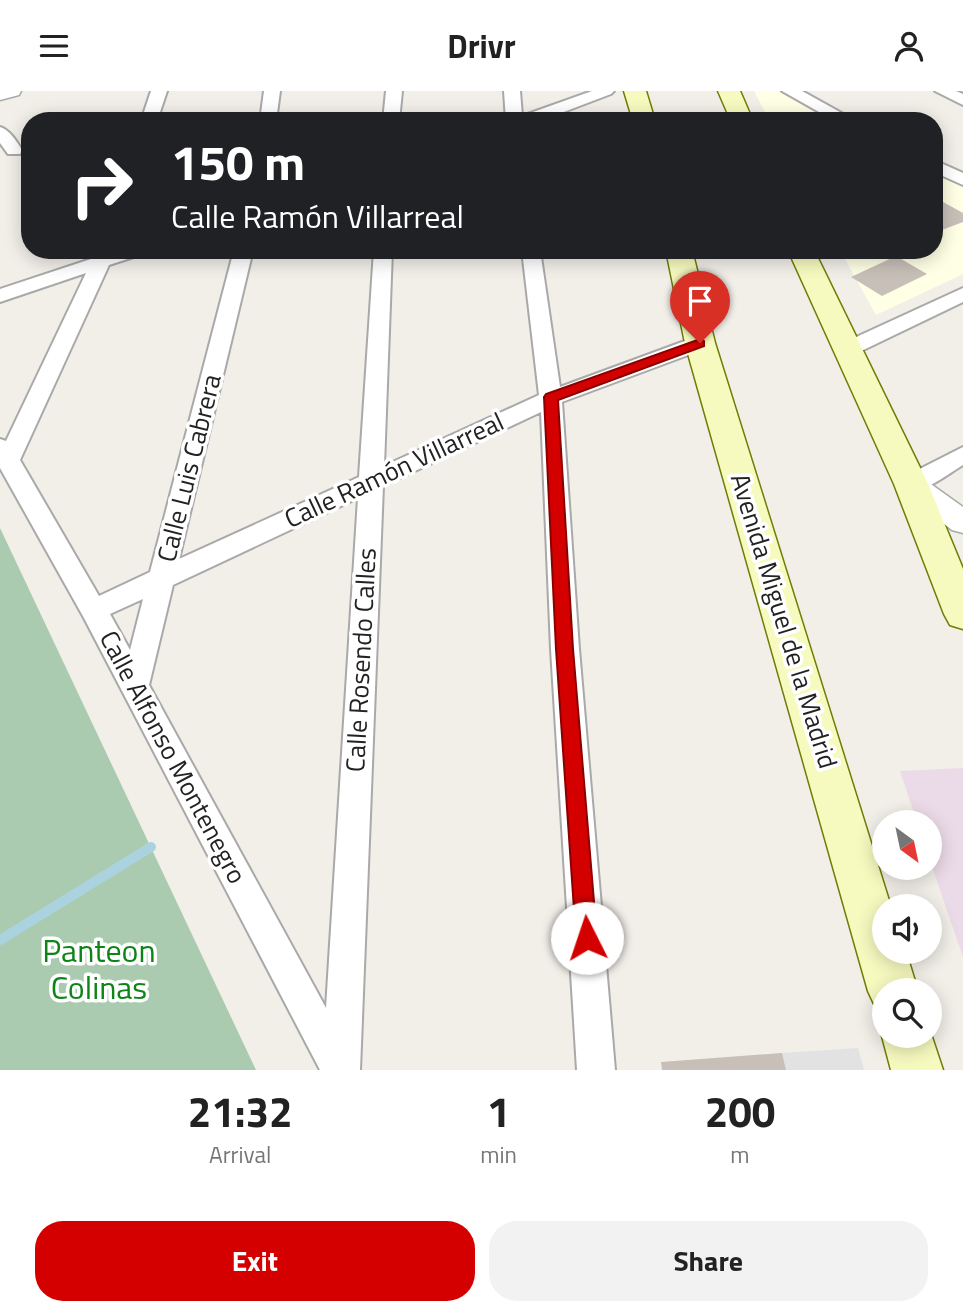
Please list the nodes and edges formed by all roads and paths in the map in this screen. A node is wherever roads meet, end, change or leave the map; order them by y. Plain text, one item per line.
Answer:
1 (12, 91) edge
2 (159, 91) edge
3 (272, 91) edge
4 (394, 91) edge
5 (512, 91) edge
6 (606, 91) edge
7 (635, 91) edge
8 (729, 91) edge
9 (790, 91) edge
10 (943, 91) edge
11 (0, 94) edge
12 (963, 100) edge
13 (152, 112) edge
14 (269, 112) edge
15 (392, 112) edge
16 (513, 112) edge
17 (549, 112) edge
18 (641, 112) edge
19 (738, 112) edge
20 (831, 112) edge
21 (0, 132) edge
22 (14, 150) dead end
23 (943, 170) edge
24 (963, 180) edge
25 (95, 259) edge
26 (103, 259) edge
27 (242, 259) edge
28 (383, 259) edge
29 (532, 259) edge
30 (681, 259) edge
31 (805, 259) edge
32 (963, 294) edge
33 (0, 296) edge
34 (700, 343) junction
35 (848, 349) junction
36 (551, 397) junction
37 (4, 454) edge
38 (963, 455) edge
39 (371, 480) junction
40 (911, 484) junction
41 (963, 522) edge
42 (162, 579) junction
43 (94, 610) junction
44 (963, 614) edge
45 (135, 685) junction
46 (889, 978) edge
47 (911, 1048) edge
48 (341, 1070) edge
49 (596, 1070) edge
50 (917, 1070) edge

1 - 11 street
2 - 13 street
3 - 14 street
4 - 15 street
5 - 16 street
6 - 17 street
7 - 18 main road
8 - 19 main road
9 - 20 street
10 - 12 street
21 - 22 street
23 - 24 street
25 - 33 street
26 - 37 street
27 - 42 street, Calle Luis Cabrera
28 - 39 street, Calle Rosendo Calles
29 - 36 street
30 - 34 main road, Avenida Miguel de la Madrid
31 - 35 main road
32 - 35 street
34 - 36 street, Calle Ramón Villarreal
34 - 46 main road, Avenida Miguel de la Madrid
35 - 40 main road
36 - 39 street, Calle Ramón Villarreal
36 - 49 street
37 - 43 street, Calle Alfonso Montenegro
38 - 40 street
39 - 42 street, Calle Ramón Villarreal
39 - 48 street, Calle Rosendo Calles
40 - 41 street
40 - 44 main road
42 - 43 street, Calle Ramón Villarreal
42 - 45 street, Calle Luis Cabrera
43 - 45 street, Calle Alfonso Montenegro
45 - 48 street, Calle Alfonso Montenegro
47 - 50 main road

